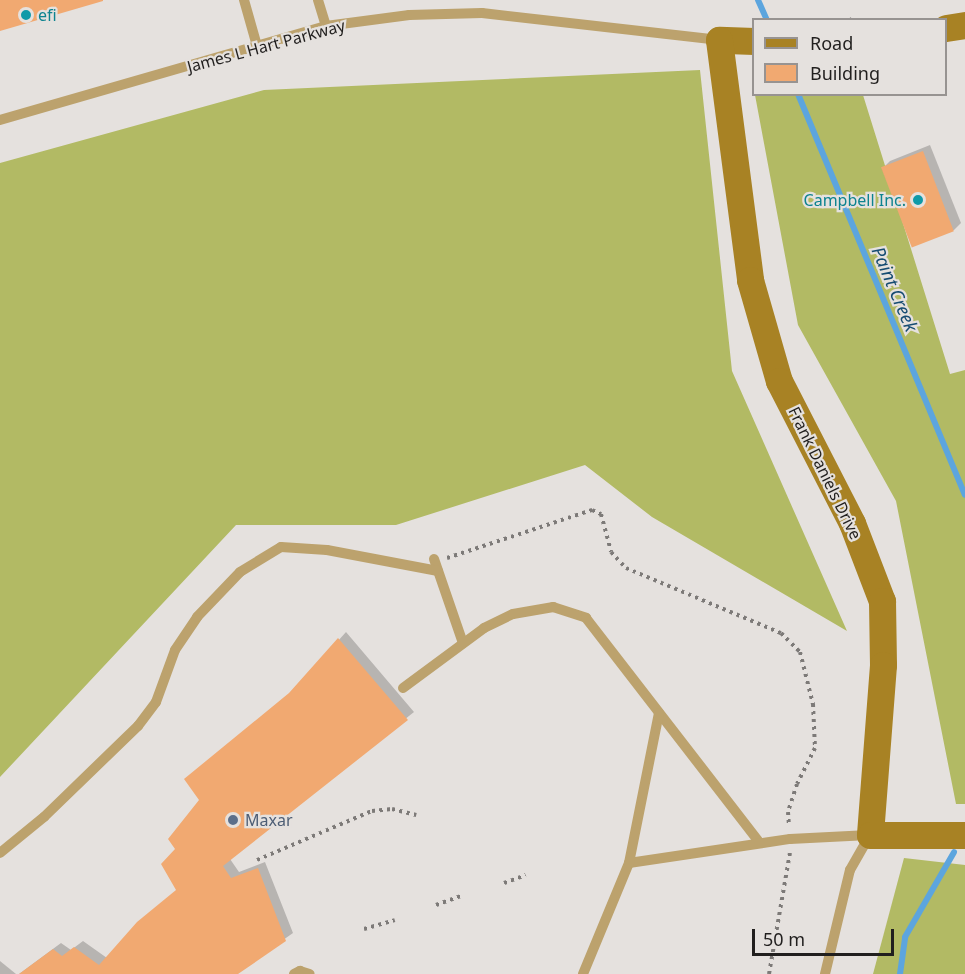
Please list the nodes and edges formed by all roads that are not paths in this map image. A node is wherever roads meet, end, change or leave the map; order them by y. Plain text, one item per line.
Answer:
1 (244, 0) edge
2 (318, 0) edge
3 (965, 25) edge
4 (326, 26) junction
5 (947, 28) edge
6 (719, 40) junction
7 (752, 41) edge
8 (257, 46) junction
9 (0, 120) edge
10 (434, 559) road end
11 (438, 571) junction
12 (463, 643) junction
13 (403, 688) dead end
14 (659, 713) junction
15 (870, 835) junction
16 (965, 836) edge
17 (760, 843) junction
18 (0, 853) edge
19 (629, 863) junction
20 (294, 974) edge
21 (310, 974) edge
22 (583, 974) edge
23 (825, 974) edge

1 - 8 lane
2 - 4 lane
3 - 5 street
4 - 6 lane, James L Hart Parkway
4 - 8 lane, James L Hart Parkway
6 - 7 street, James L Hart Parkway
6 - 15 street, Frank Daniels Drive
8 - 9 lane, James L Hart Parkway
10 - 11 lane
11 - 12 lane
11 - 18 lane
12 - 13 lane
12 - 14 lane
14 - 17 lane
14 - 19 lane
15 - 16 street
15 - 17 lane
15 - 23 lane, Frank Daniels Drive
17 - 19 lane
19 - 22 lane
20 - 21 lane

